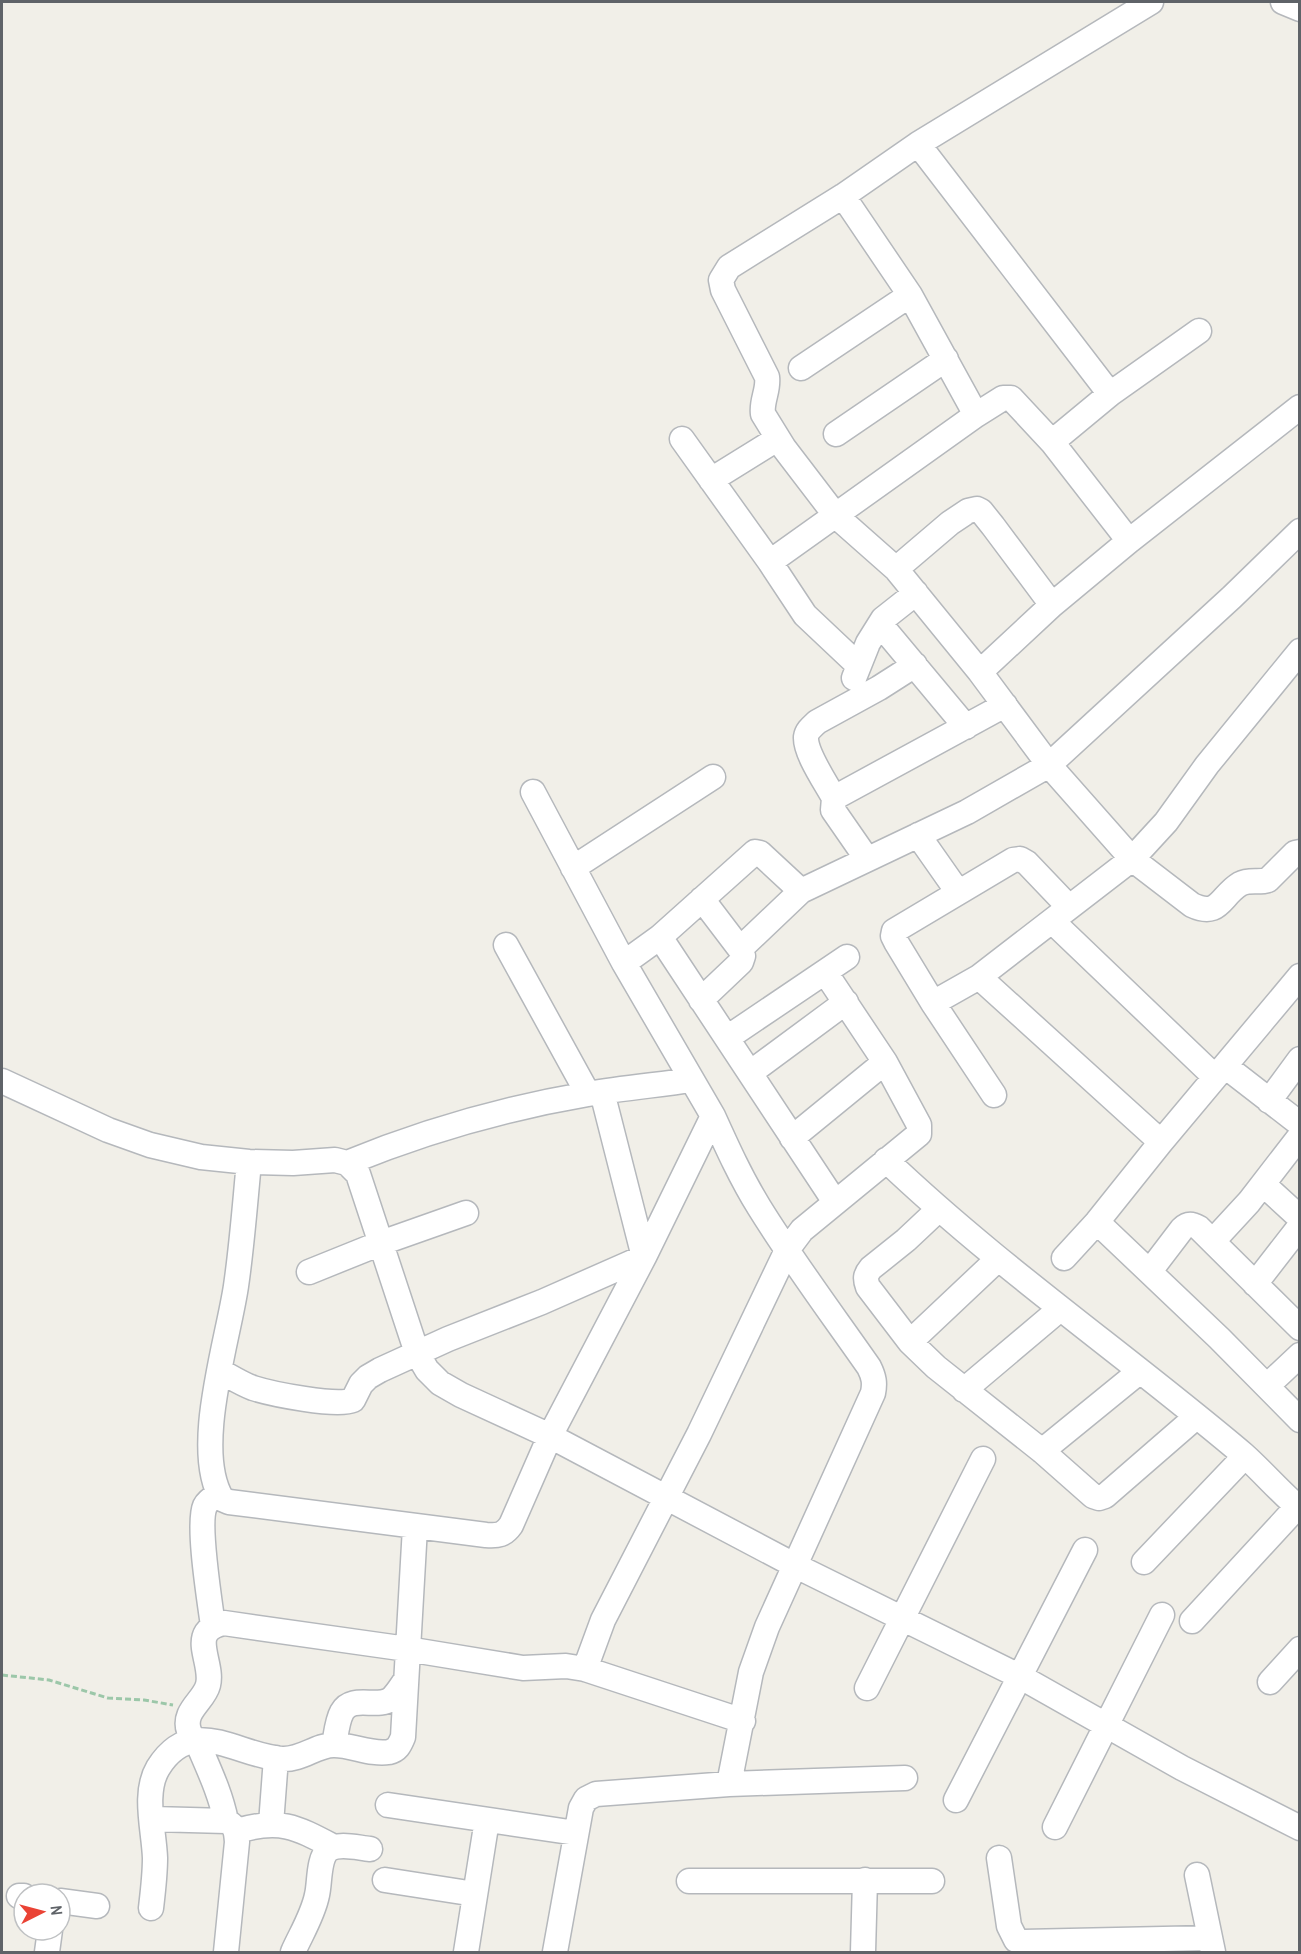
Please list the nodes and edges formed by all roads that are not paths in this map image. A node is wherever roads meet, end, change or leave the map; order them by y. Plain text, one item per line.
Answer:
1 (1151, 2) edge
2 (1283, 2) edge
3 (1299, 9) edge
4 (918, 144) junction
5 (843, 196) junction
6 (910, 296) junction
7 (1199, 331) dead end
8 (946, 359) junction
9 (801, 368) dead end
10 (1110, 394) junction
11 (1299, 407) edge
12 (976, 415) junction
13 (836, 434) dead end
14 (682, 439) dead end
15 (777, 439) junction
16 (1052, 442) junction
17 (711, 480) junction
18 (836, 516) junction
19 (1299, 531) edge
20 (1129, 541) junction
21 (770, 562) junction
22 (896, 569) junction
23 (916, 592) junction
24 (1052, 605) junction
25 (880, 624) junction
26 (1299, 651) edge
27 (858, 665) junction
28 (915, 665) junction
29 (980, 672) junction
30 (848, 705) junction
31 (1005, 705) junction
32 (966, 727) junction
33 (1050, 765) junction
34 (713, 777) dead end
35 (533, 792) dead end
36 (834, 798) junction
37 (918, 836) junction
38 (1299, 852) edge
39 (1132, 859) junction
40 (867, 860) junction
41 (573, 868) junction
42 (801, 891) junction
43 (958, 892) junction
44 (702, 899) junction
45 (1061, 914) junction
46 (660, 937) junction
47 (506, 945) dead end
48 (740, 949) junction
49 (847, 957) dead end
50 (624, 963) junction
51 (825, 972) junction
52 (979, 977) junction
53 (1295, 991) edge
54 (701, 1000) junction
55 (846, 1002) junction
56 (933, 1003) junction
57 (727, 1038) junction
58 (885, 1062) junction
59 (1298, 1064) edge
60 (1220, 1072) junction
61 (750, 1073) junction
62 (692, 1080) junction
63 (2, 1081) edge
64 (595, 1093) junction
65 (994, 1095) dead end
66 (1269, 1101) junction
67 (713, 1116) junction
68 (1299, 1124) edge
69 (1299, 1136) edge
70 (792, 1138) junction
71 (1161, 1142) junction
72 (886, 1160) junction
73 (249, 1162) junction
74 (347, 1163) junction
75 (1263, 1184) junction
76 (835, 1202) junction
77 (939, 1209) junction
78 (466, 1213) dead end
79 (1097, 1222) junction
80 (1298, 1229) edge
81 (1213, 1241) junction
82 (381, 1243) junction
83 (787, 1250) junction
84 (644, 1257) junction
85 (1064, 1258) dead end
86 (998, 1259) junction
87 (1150, 1271) junction
88 (309, 1272) dead end
89 (1255, 1284) junction
90 (1060, 1309) junction
91 (1299, 1328) edge
92 (910, 1342) junction
93 (417, 1353) junction
94 (1299, 1355) edge
95 (220, 1371) junction
96 (1139, 1372) junction
97 (1267, 1386) junction
98 (964, 1390) junction
99 (1196, 1417) junction
100 (1299, 1420) edge
101 (550, 1436) junction
102 (1042, 1451) junction
103 (1245, 1456) junction
104 (983, 1459) dead end
105 (219, 1494) junction
106 (667, 1499) junction
107 (1298, 1508) edge
108 (415, 1527) junction
109 (1086, 1550) dead end
110 (1144, 1562) dead end
111 (796, 1566) junction
112 (1162, 1615) dead end
113 (902, 1618) junction
114 (1192, 1622) dead end
115 (213, 1626) junction
116 (407, 1649) junction
117 (1299, 1649) edge
118 (585, 1669) junction
119 (1019, 1676) junction
120 (406, 1680) junction
121 (1270, 1682) dead end
122 (867, 1688) dead end
123 (742, 1721) junction
124 (1107, 1725) junction
125 (195, 1740) junction
126 (334, 1745) junction
127 (276, 1758) junction
128 (905, 1778) dead end
129 (729, 1784) junction
130 (956, 1800) dead end
131 (387, 1805) dead end
132 (153, 1820) junction
133 (487, 1820) junction
134 (271, 1824) junction
135 (231, 1826) junction
136 (1055, 1827) dead end
137 (1299, 1828) edge
138 (576, 1833) junction
139 (334, 1847) junction
140 (370, 1849) dead end
141 (999, 1858) dead end
142 (1197, 1875) dead end
143 (385, 1880) dead end
144 (865, 1880) junction
145 (689, 1881) dead end
146 (932, 1881) dead end
147 (475, 1894) junction
148 (72, 1903) edge
149 (98, 1906) dead end
150 (151, 1908) dead end
151 (1212, 1945) edge
152 (226, 1953) edge
153 (293, 1953) edge
154 (466, 1953) edge
155 (555, 1953) edge
156 (863, 1953) edge

1 - 4 street
2 - 3 street
4 - 5 street
4 - 10 street
5 - 6 street
5 - 15 street
6 - 8 street
6 - 9 street
7 - 10 street
8 - 12 street
8 - 13 street
10 - 16 street
11 - 20 street
12 - 16 street
12 - 18 street
14 - 17 street
15 - 17 street
15 - 18 street
16 - 20 street
17 - 21 street
18 - 21 street
18 - 22 street
19 - 33 street
20 - 24 street
21 - 27 street
22 - 23 street
22 - 24 street
23 - 25 street
23 - 29 street
24 - 29 street
25 - 27 street
25 - 28 street
26 - 39 street
27 - 30 street
28 - 30 street
28 - 32 street
29 - 31 street
30 - 36 street
31 - 32 street
31 - 33 street
32 - 36 street
33 - 37 street
33 - 39 street
34 - 41 street
35 - 41 street
36 - 40 street
37 - 40 street
37 - 43 street
38 - 39 street
39 - 45 street
40 - 42 street
41 - 50 street
42 - 44 street
42 - 48 street
43 - 45 street
43 - 56 street
44 - 46 street
44 - 48 street
45 - 52 street
45 - 60 street
46 - 50 street
46 - 54 street
47 - 64 street
48 - 54 street
49 - 51 street
50 - 62 street
51 - 55 street
51 - 57 street
52 - 56 street
52 - 71 street
53 - 60 street
54 - 57 street
55 - 58 street
55 - 61 street
56 - 65 street
57 - 61 street
58 - 70 street
58 - 72 street
59 - 66 street
60 - 66 street
60 - 71 street
61 - 70 street
62 - 64 street
62 - 67 street
63 - 73 street
64 - 74 street
64 - 84 street
66 - 68 street
67 - 83 street
67 - 84 street
69 - 75 street
70 - 76 street
71 - 79 street
72 - 76 street
72 - 77 street
73 - 74 street
73 - 95 street
74 - 82 street
75 - 80 street
75 - 81 street
76 - 83 street
77 - 86 street
77 - 92 street
78 - 82 street
79 - 85 street
79 - 87 street
80 - 89 street
81 - 87 street
81 - 89 street
82 - 88 street
82 - 93 street
83 - 106 street
83 - 111 street
84 - 93 street
84 - 101 street
86 - 90 street
86 - 92 street
87 - 97 street
89 - 91 street
90 - 96 street
90 - 98 street
92 - 98 street
93 - 95 street
93 - 101 street
94 - 97 street
95 - 105 street
96 - 99 street
96 - 102 street
97 - 100 street
98 - 102 street
99 - 102 street
99 - 103 street
101 - 106 street
101 - 108 street
103 - 107 street
103 - 110 street
104 - 113 street
105 - 108 street
105 - 115 street
106 - 111 street
106 - 118 street
107 - 114 street
108 - 116 street
109 - 119 street
111 - 113 street
111 - 123 street
112 - 124 street
113 - 119 street
113 - 122 street
115 - 116 street
115 - 125 street
116 - 118 street
116 - 120 street
117 - 121 street
118 - 123 street
119 - 124 street
119 - 130 street
120 - 126 street
120 - 126 street
123 - 129 street
124 - 136 street
124 - 137 street
125 - 127 street
125 - 132 street
125 - 135 street
126 - 127 street
127 - 134 street
128 - 129 street
129 - 138 street
131 - 133 street
132 - 135 street
132 - 150 street
133 - 138 street
133 - 147 street
134 - 135 street
134 - 139 street
135 - 152 street
138 - 155 street
139 - 140 street
139 - 153 street
141 - 151 street
142 - 151 street
143 - 147 street
144 - 145 street
144 - 146 street
144 - 156 street
147 - 154 street
148 - 149 street

